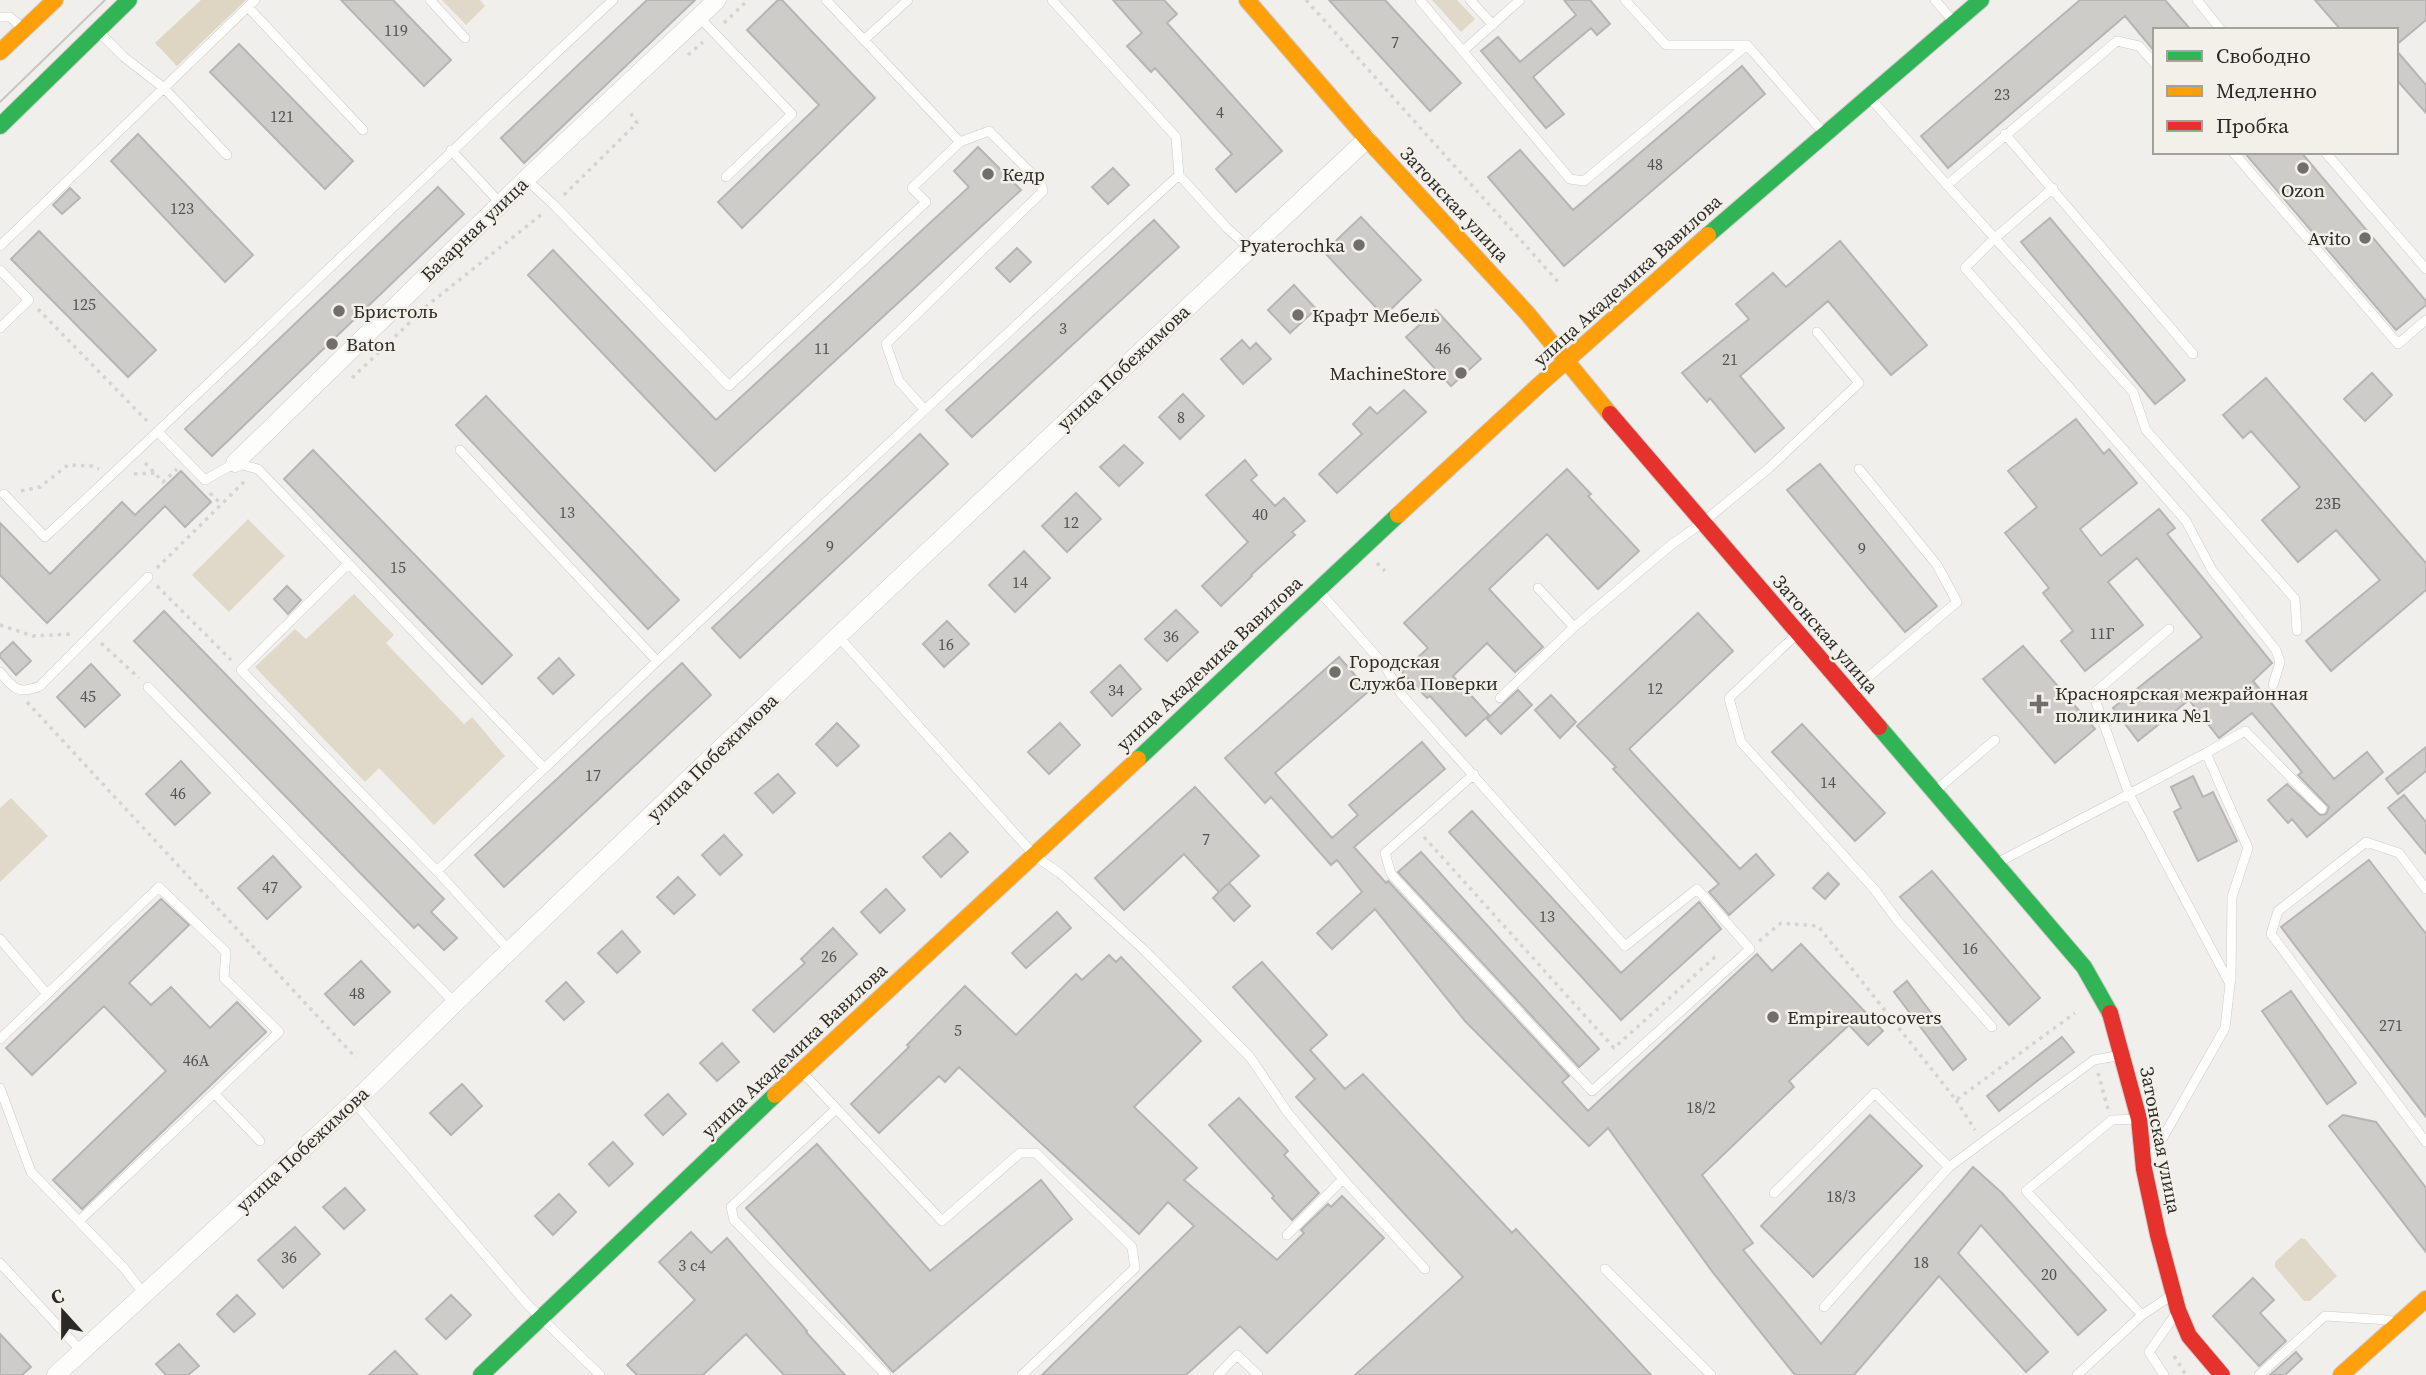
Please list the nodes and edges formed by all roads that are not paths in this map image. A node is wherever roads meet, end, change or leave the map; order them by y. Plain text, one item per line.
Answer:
1 (55, 0) edge
2 (130, 0) edge
3 (430, 0) edge
4 (612, 0) edge
5 (717, 0) edge
6 (826, 0) edge
7 (908, 0) edge
8 (1052, 0) edge
9 (1247, 0) edge
10 (1420, 0) edge
11 (1470, 0) edge
12 (1520, 0) edge
13 (1625, 0) edge
14 (1935, 0) edge
15 (1981, 0) edge
16 (2197, 0) edge
17 (251, 3) edge
18 (0, 17) edge
19 (699, 17) junction
20 (1955, 23) junction
21 (1493, 25) junction
22 (2219, 28) edge
23 (24, 29) junction
24 (98, 31) junction
25 (465, 38) dead end
26 (864, 40) junction
27 (1747, 45) junction
28 (1464, 50) junction
29 (0, 52) edge
30 (2153, 62) edge
31 (164, 88) junction
32 (1869, 98) junction
33 (0, 127) edge
34 (363, 130) dead end
35 (2005, 134) junction
36 (1826, 135) junction
37 (1367, 139) junction
38 (960, 142) junction
39 (451, 150) junction
40 (2235, 154) edge
41 (2327, 154) edge
42 (228, 155) dead end
43 (1179, 175) junction
44 (726, 177) dead end
45 (526, 179) junction
46 (1947, 185) junction
47 (2053, 188) junction
48 (501, 204) junction
49 (1995, 238) junction
50 (0, 246) edge
51 (1249, 248) junction
52 (2426, 269) edge
53 (0, 270) edge
54 (2426, 320) edge
55 (0, 328) edge
56 (1817, 332) dead end
57 (2193, 354) dead end
58 (1566, 361) junction
59 (924, 409) junction
60 (158, 432) junction
61 (460, 450) dead end
62 (235, 463) junction
63 (1859, 469) dead end
64 (4, 494) road end
65 (1702, 523) junction
66 (348, 564) junction
67 (148, 576) road end
68 (1538, 587) dead end
69 (1317, 590) junction
70 (1574, 627) junction
71 (2169, 629) dead end
72 (2297, 631) dead end
73 (1798, 633) junction
74 (838, 636) junction
75 (656, 660) junction
76 (0, 672) edge
77 (2273, 685) dead end
78 (148, 687) road end
79 (1849, 693) junction
80 (1500, 698) dead end
81 (1995, 740) dead end
82 (2206, 753) junction
83 (544, 768) junction
84 (1474, 774) junction
85 (1933, 793) junction
86 (2129, 794) junction
87 (2322, 809) dead end
88 (1035, 856) junction
89 (1995, 864) junction
90 (437, 871) junction
91 (2426, 889) edge
92 (0, 939) edge
93 (509, 950) junction
94 (2230, 984) junction
95 (47, 994) junction
96 (454, 1003) junction
97 (1992, 1027) dead end
98 (0, 1039) edge
99 (2123, 1055) junction
100 (800, 1071) junction
101 (0, 1088) edge
102 (214, 1093) junction
103 (354, 1102) junction
104 (835, 1110) junction
105 (2139, 1119) junction
106 (260, 1141) dead end
107 (2426, 1142) edge
108 (1949, 1167) junction
109 (2144, 1169) junction
110 (1343, 1179) junction
111 (1774, 1193) dead end
112 (79, 1222) junction
113 (1287, 1236) dead end
114 (0, 1263) edge
115 (1425, 1269) dead end
116 (1605, 1269) dead end
117 (144, 1294) junction
118 (2426, 1298) edge
119 (2176, 1302) junction
120 (1824, 1307) dead end
121 (2142, 1315) junction
122 (541, 1318) junction
123 (2401, 1321) junction
124 (82, 1352) junction
125 (56, 1375) edge
126 (481, 1375) edge
127 (600, 1375) edge
128 (886, 1375) edge
129 (1022, 1375) edge
130 (1218, 1375) edge
131 (1258, 1375) edge
132 (1711, 1375) edge
133 (2077, 1375) edge
134 (2164, 1375) edge
135 (2221, 1375) edge
136 (2259, 1375) edge
137 (2341, 1375) edge

1 - 23 main road
2 - 24 main road
3 - 25 lane
4 - 39 lane
5 - 19 street, Базарная улица
6 - 26 lane
7 - 26 lane
8 - 43 lane
9 - 37 main road, Затонская улица
10 - 28 lane
11 - 21 lane
12 - 21 lane
13 - 27 lane
14 - 20 lane
15 - 20 main road, улица Академика Вавилова
16 - 22 lane
17 - 31 lane
17 - 34 lane
18 - 23 lane
19 - 44 lane
19 - 45 street, Базарная улица
20 - 32 main road, улица Академика Вавилова
21 - 28 lane
23 - 29 main road
24 - 31 lane
24 - 33 main road
26 - 38 lane
27 - 28 lane
27 - 36 lane
30 - 35 lane
31 - 42 lane
31 - 50 lane
32 - 36 main road, улица Академика Вавилова
32 - 46 lane
35 - 46 lane
35 - 47 lane
36 - 58 main road, улица Академика Вавилова
37 - 51 street, улица Побежимова
37 - 58 main road, Затонская улица
38 - 45 lane
38 - 59 lane
39 - 48 lane
39 - 60 lane
40 - 54 lane
41 - 52 lane
43 - 51 lane
43 - 59 lane
45 - 48 street, Базарная улица
46 - 49 lane
47 - 49 lane
47 - 57 lane
48 - 62 street, Базарная улица
49 - 72 lane
49 - 77 lane
51 - 74 street, улица Побежимова
53 - 55 lane
56 - 65 lane
58 - 65 main road, Затонская улица
58 - 69 main road, улица Академика Вавилова
59 - 75 lane
60 - 62 lane
60 - 64 lane
61 - 75 lane
62 - 66 lane
63 - 79 lane
65 - 70 lane
65 - 73 main road, Затонская улица
66 - 83 lane
66 - 90 lane
67 - 76 lane
68 - 70 lane
69 - 84 lane
69 - 88 main road, улица Академика Вавилова
70 - 80 lane
71 - 86 lane
73 - 79 main road, Затонская улица
73 - 97 lane
74 - 88 lane
74 - 93 street, улица Побежимова
75 - 83 lane
78 - 96 lane
79 - 85 main road, Затонская улица
81 - 85 lane
82 - 86 lane
82 - 87 lane
82 - 94 lane
83 - 90 lane
84 - 84 lane
85 - 89 main road, Затонская улица
86 - 89 lane
86 - 94 lane
88 - 100 main road, улица Академика Вавилова
88 - 110 lane
89 - 99 main road, Затонская улица
90 - 93 lane
91 - 107 lane
92 - 95 lane
93 - 96 street, улица Побежимова
94 - 109 lane
95 - 98 lane
95 - 102 lane
96 - 103 street, улица Побежимова
99 - 105 main road, Затонская улица
99 - 108 lane
100 - 104 lane
100 - 122 main road, улица Академика Вавилова
101 - 112 lane
102 - 106 lane
102 - 112 lane
103 - 117 street, улица Побежимова
103 - 122 lane
104 - 128 lane
104 - 129 lane
105 - 109 main road, Затонская улица
105 - 121 lane
108 - 111 lane
108 - 120 lane
109 - 119 main road, Затонская улица
110 - 113 lane
110 - 115 lane
112 - 117 lane
114 - 124 lane
116 - 132 lane
117 - 124 street, улица Побежимова
118 - 123 main road
119 - 121 lane
119 - 134 lane
119 - 135 main road, Затонская улица
121 - 133 lane
122 - 126 main road, улица Академика Вавилова
122 - 127 lane
123 - 136 lane
123 - 137 main road
124 - 125 street, улица Побежимова
130 - 131 lane

